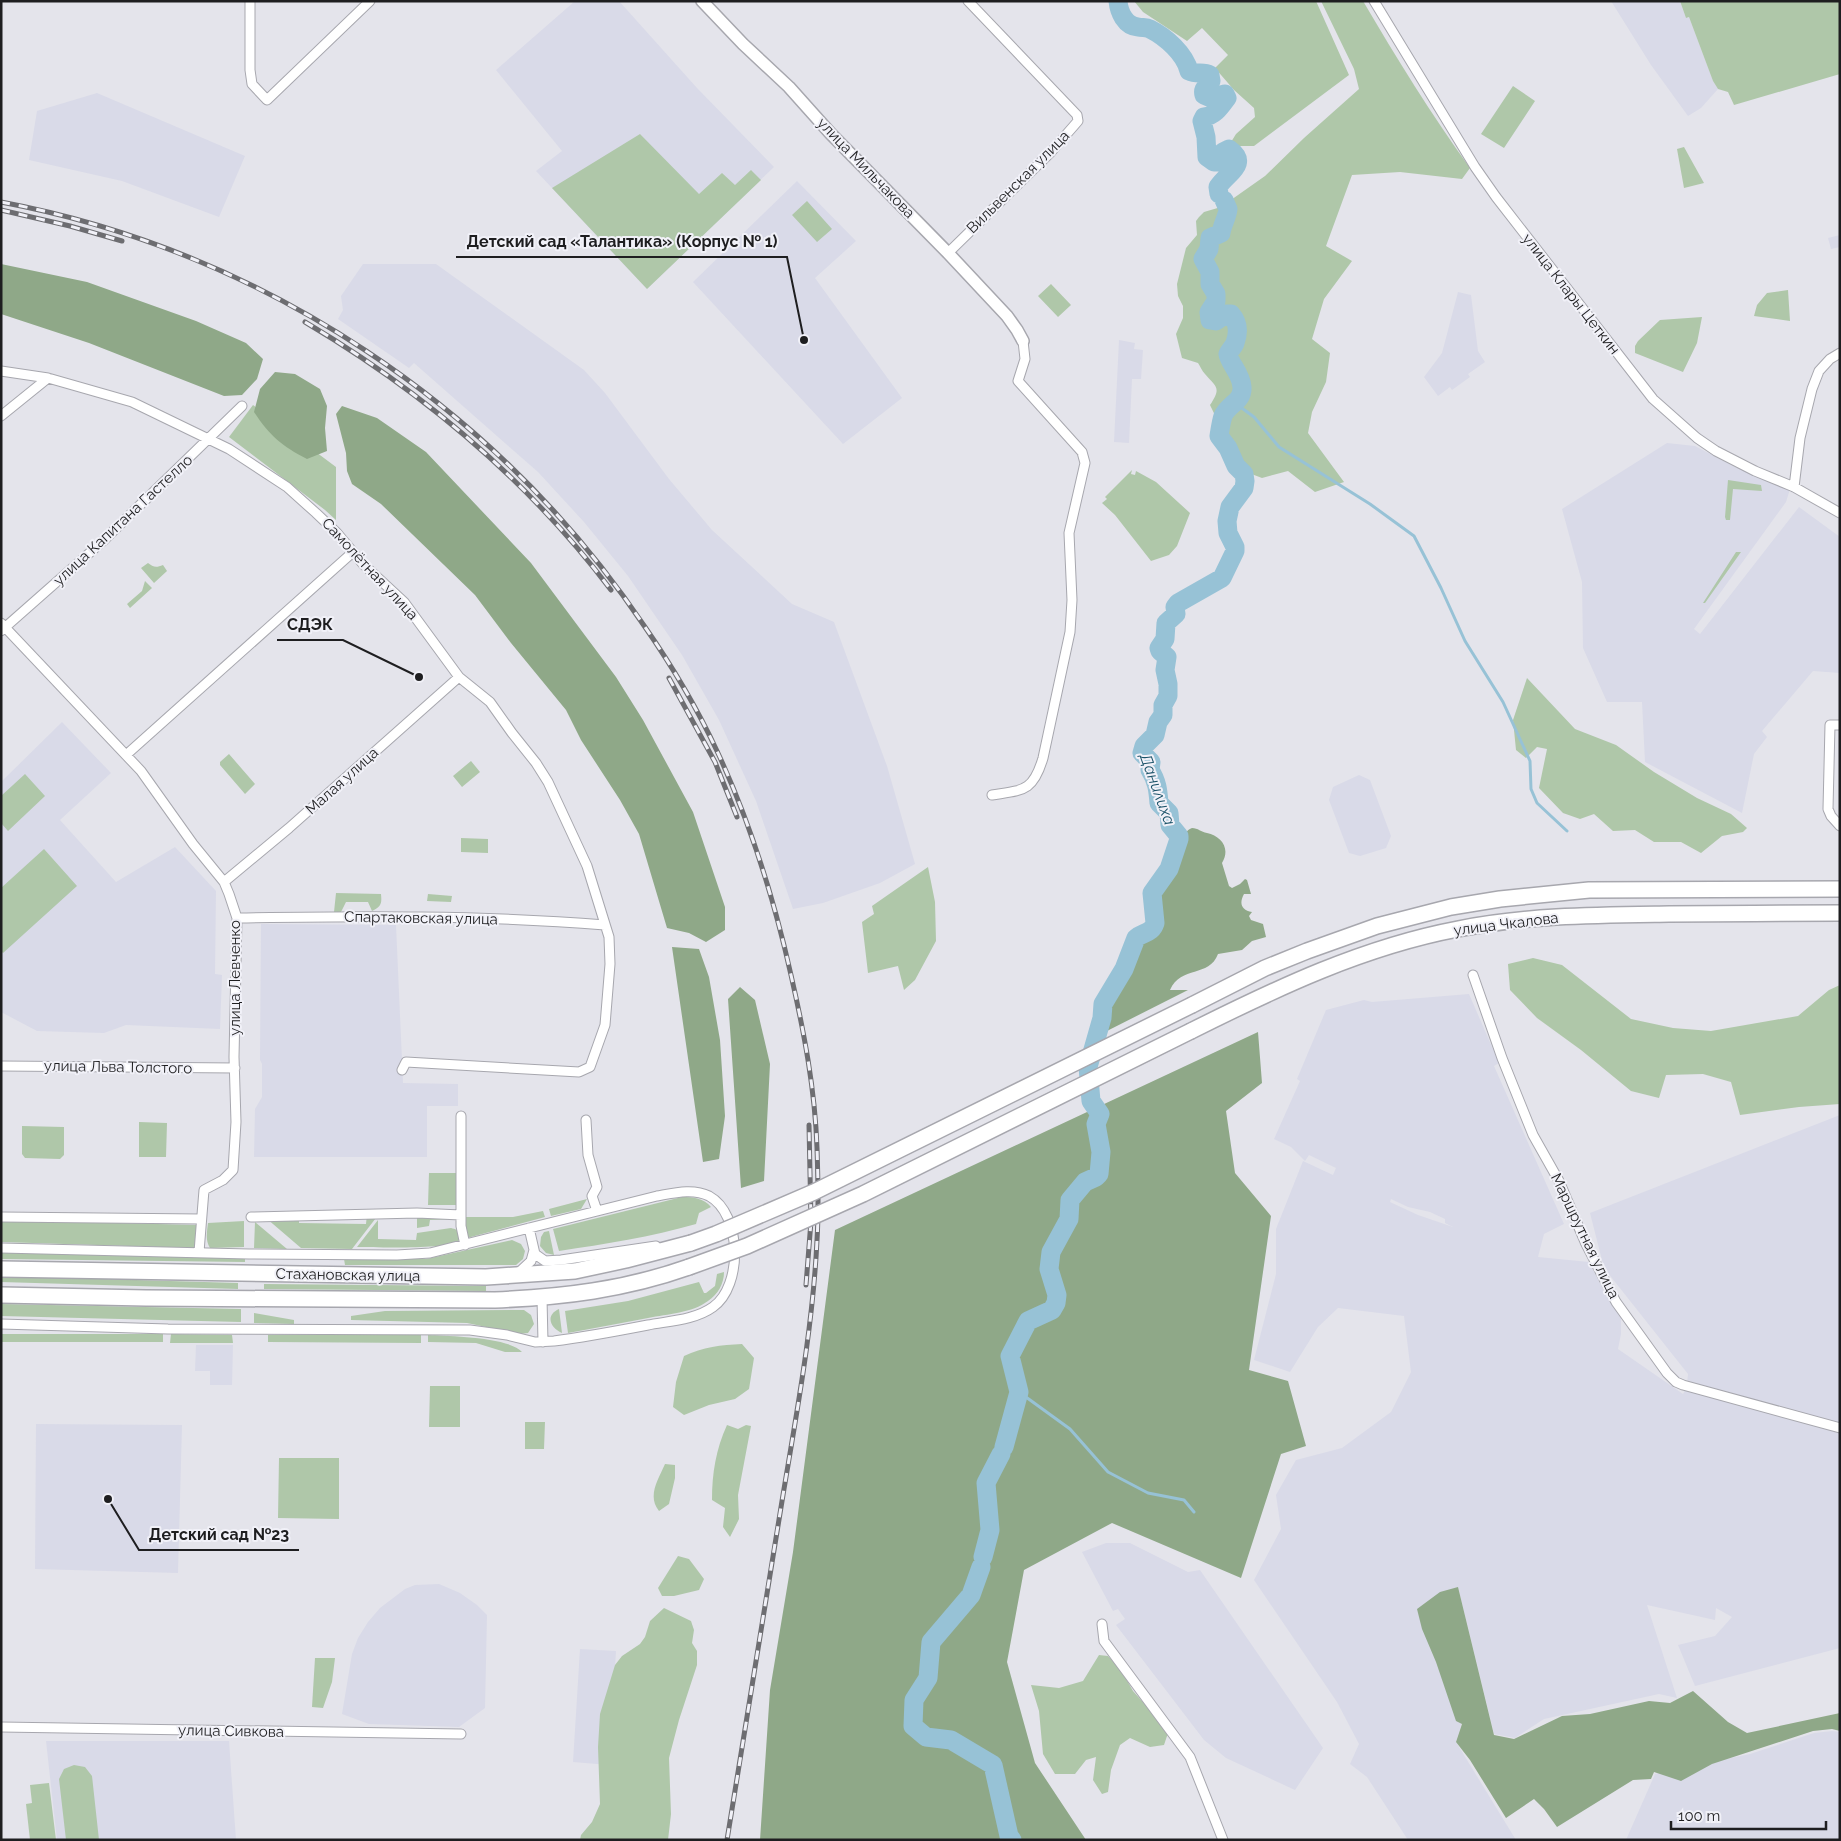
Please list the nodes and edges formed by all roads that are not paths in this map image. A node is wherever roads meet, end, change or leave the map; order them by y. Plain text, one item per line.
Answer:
1 (250, 1) edge
2 (370, 1) edge
3 (702, 1) edge
4 (968, 1) edge
5 (1374, 1) edge
6 (948, 253) junction
7 (1023, 341) joint
8 (1840, 354) edge
9 (1, 371) edge
10 (48, 378) junction
11 (242, 406) dead end
12 (1, 416) edge
13 (210, 440) junction
14 (1794, 487) junction
15 (1840, 514) edge
16 (353, 552) junction
17 (3, 627) edge
18 (459, 677) junction
19 (1840, 725) edge
20 (126, 755) junction
21 (992, 795) dead end
22 (1840, 826) edge
23 (224, 882) junction
24 (1840, 890) edge
25 (1840, 913) edge
26 (237, 918) junction
27 (605, 925) junction
28 (1473, 975) dead end
29 (1, 1066) edge
30 (235, 1068) junction
31 (402, 1070) dead end
32 (461, 1116) dead end
33 (586, 1120) dead end
34 (597, 1211) junction
35 (461, 1215) junction
36 (1, 1217) edge
37 (251, 1217) dead end
38 (201, 1219) junction
39 (529, 1228) junction
40 (691, 1242) junction
41 (465, 1245) junction
42 (1, 1248) edge
43 (534, 1250) junction
44 (199, 1252) junction
45 (689, 1267) joint
46 (1, 1269) edge
47 (516, 1275) junction
48 (1, 1295) edge
49 (542, 1298) junction
50 (1, 1324) edge
51 (543, 1342) junction
52 (1840, 1428) edge
53 (1102, 1624) dead end
54 (1, 1727) edge
55 (461, 1734) dead end
56 (1223, 1840) edge

1 - 2 street
3 - 6 street, улица Мильчакова
4 - 6 street, Вильвенская улица
5 - 14 street, улица Клары Цеткин
6 - 7 street, улица Мильчакова
7 - 21 street
8 - 14 street
9 - 10 street, Самолётная улица
10 - 12 street
10 - 13 street, Самолётная улица
11 - 13 street, улица Капитана Гастелло
13 - 16 street, Самолётная улица
13 - 17 street, улица Капитана Гастелло
14 - 15 street, улица Клары Цеткин
16 - 18 street, Самолётная улица
16 - 20 street
17 - 20 street, улица Левченко
18 - 23 street, Малая улица
18 - 27 street, Самолётная улица
19 - 22 street
20 - 23 street, улица Левченко
23 - 26 street, улица Левченко
24 - 40 main road, улица Чкалова, bridge
25 - 45 main road, улица Чкалова, bridge
26 - 27 street, Спартаковская улица
26 - 30 street, улица Левченко
27 - 31 street, Самолётная улица
28 - 52 street, Маршрутная улица
29 - 30 street, улица Льва Толстого
30 - 38 street, улица Левченко
32 - 35 street
33 - 34 street
34 - 39 street
34 - 51 street
35 - 37 street
35 - 41 street
36 - 38 street
38 - 44 street, улица Левченко
39 - 41 street
39 - 43 street
40 - 43 street
40 - 47 main road, Стахановская улица
41 - 44 street
42 - 44 street
43 - 47 street
45 - 49 main road, Стахановская улица
46 - 47 main road, Стахановская улица
48 - 49 main road, Стахановская улица
49 - 51 street
50 - 51 street
53 - 56 street
54 - 55 street, улица Сивкова

